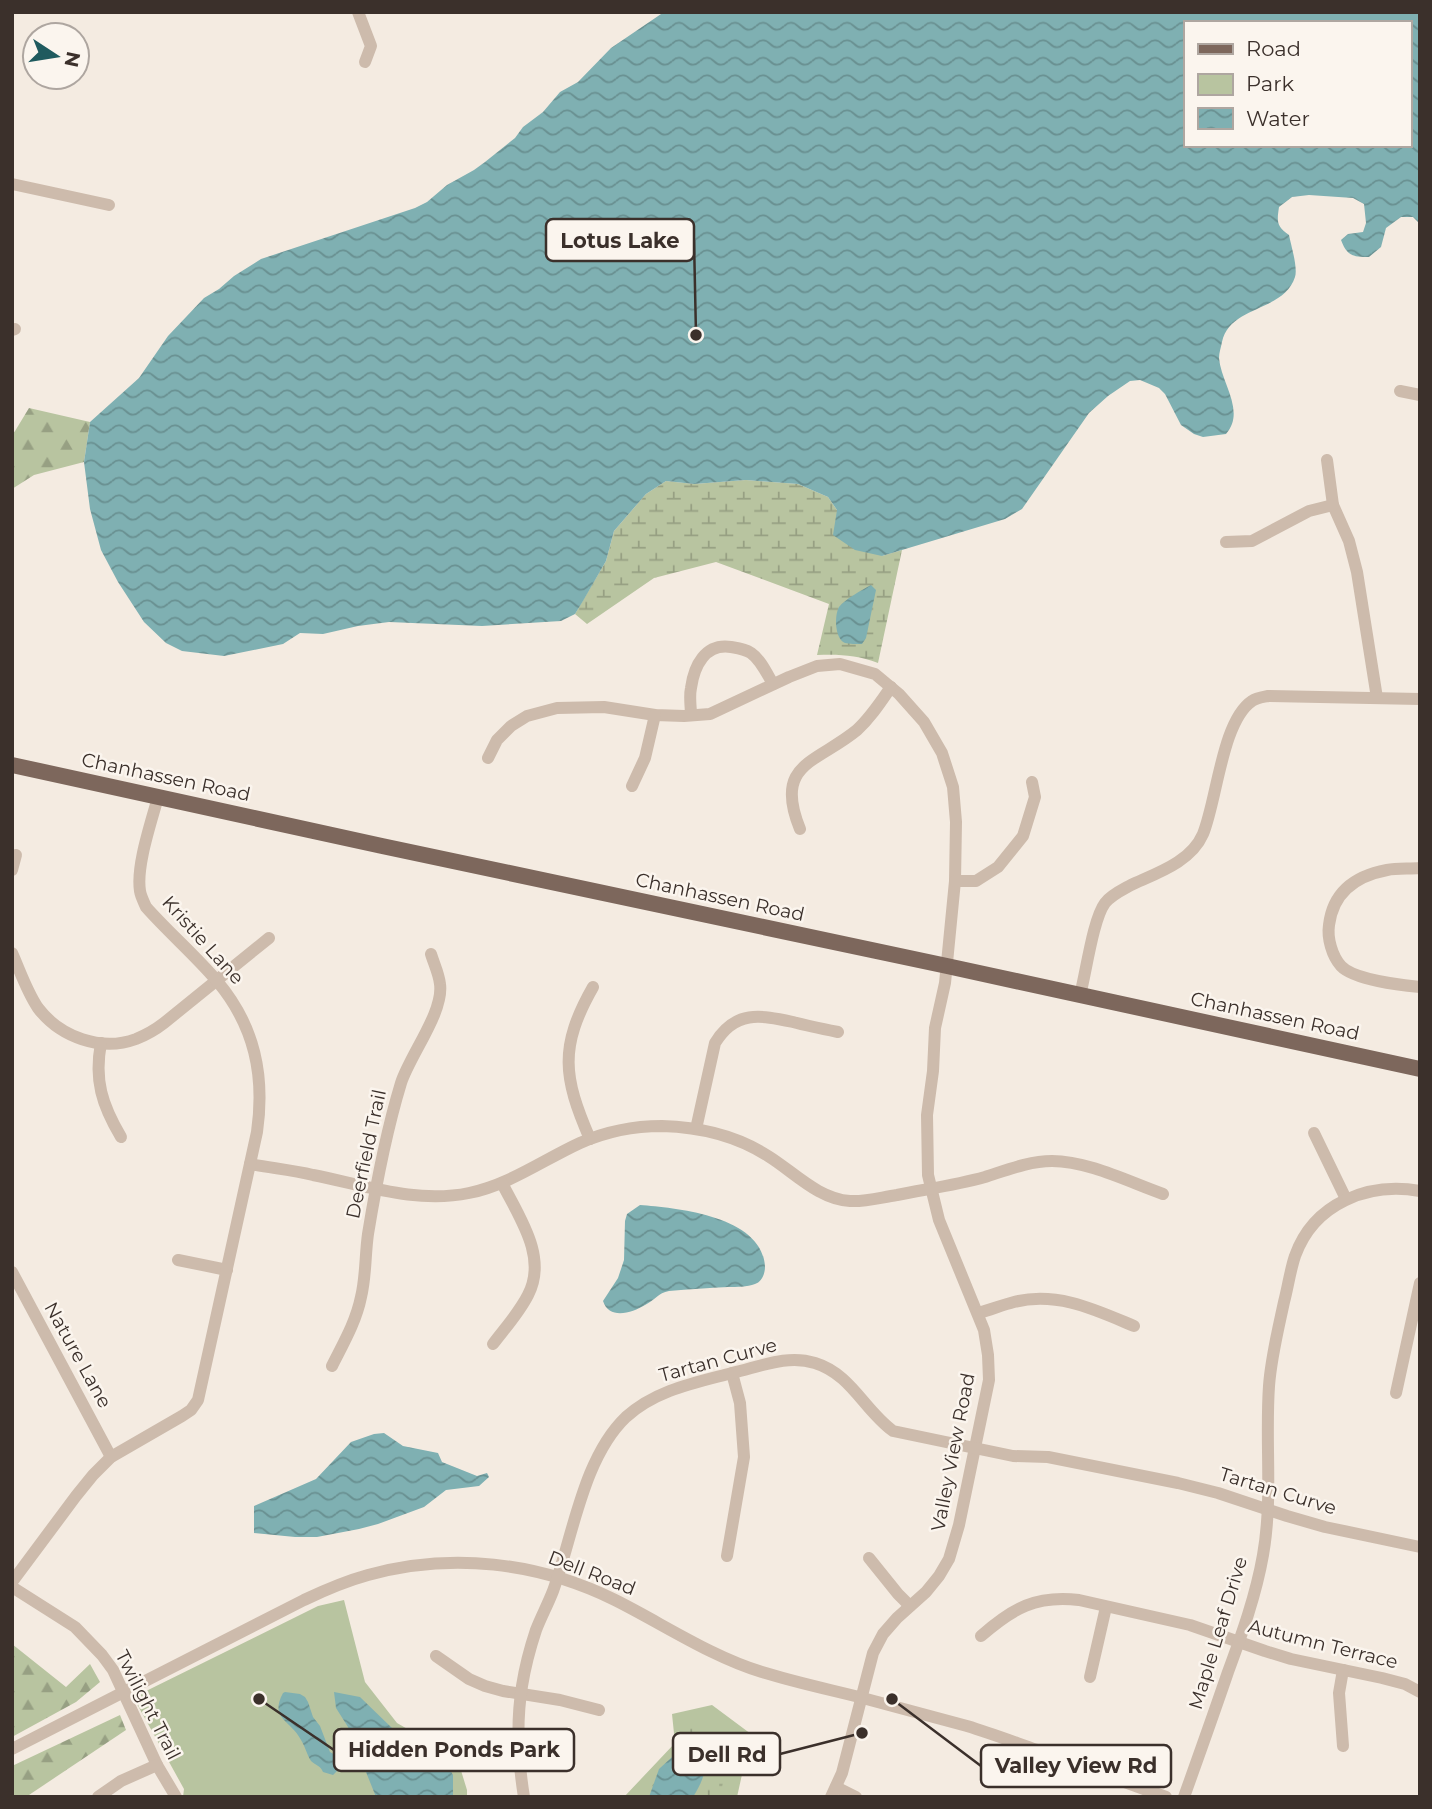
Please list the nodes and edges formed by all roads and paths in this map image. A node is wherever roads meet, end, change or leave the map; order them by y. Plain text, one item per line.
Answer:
1 (358, 12) edge
2 (365, 62) dead end
3 (12, 184) edge
4 (109, 205) dead end
5 (1400, 391) dead end
6 (1420, 395) edge
7 (1327, 460) dead end
8 (1333, 505) junction
9 (1226, 542) dead end
10 (774, 684) junction
11 (891, 687) junction
12 (1377, 698) junction
13 (1420, 699) edge
14 (655, 715) junction
15 (691, 716) junction
16 (488, 758) dead end
17 (12, 765) edge
18 (1032, 782) dead end
19 (632, 786) dead end
20 (158, 797) junction
21 (800, 829) dead end
22 (16, 855) dead end
23 (1420, 868) edge
24 (12, 870) edge
25 (955, 881) junction
26 (269, 938) dead end
27 (12, 953) edge
28 (431, 954) dead end
29 (947, 966) junction
30 (217, 981) junction
31 (593, 987) dead end
32 (1420, 987) edge
33 (1080, 995) junction
34 (838, 1032) dead end
35 (102, 1043) junction
36 (1420, 1069) edge
37 (696, 1129) junction
38 (1314, 1133) dead end
39 (121, 1137) dead end
40 (590, 1139) junction
41 (250, 1164) junction
42 (502, 1183) junction
43 (931, 1188) junction
44 (376, 1189) junction
45 (1420, 1191) edge
46 (1163, 1194) dead end
47 (1346, 1199) junction
48 (178, 1260) dead end
49 (227, 1270) junction
50 (12, 1272) edge
51 (1420, 1283) edge
52 (978, 1314) junction
53 (1134, 1326) dead end
54 (493, 1344) dead end
55 (332, 1366) dead end
56 (732, 1373) junction
57 (1396, 1393) dead end
58 (976, 1448) junction
59 (111, 1457) junction
60 (1267, 1509) junction
61 (1420, 1547) edge
62 (727, 1556) dead end
63 (869, 1558) dead end
64 (557, 1577) junction
65 (12, 1582) edge
66 (12, 1587) edge
67 (910, 1606) junction
68 (1106, 1606) junction
69 (981, 1636) dead end
70 (1239, 1643) junction
71 (436, 1656) dead end
72 (1343, 1670) junction
73 (1090, 1676) dead end
74 (124, 1692) junction
75 (1420, 1692) edge
76 (521, 1693) junction
77 (861, 1698) junction
78 (599, 1710) dead end
79 (1343, 1746) dead end
80 (12, 1749) edge
81 (157, 1765) junction
82 (834, 1792) edge
83 (98, 1797) edge
84 (176, 1797) edge
85 (524, 1797) edge
86 (856, 1797) edge
87 (1166, 1797) edge
88 (1184, 1797) edge

1 - 2 street
3 - 4 street
5 - 6 street
7 - 8 street
8 - 9 street
8 - 12 street
10 - 11 street, Valley View Road
10 - 15 street, Valley View Road
10 - 15 street
11 - 21 street
11 - 25 street, Valley View Road
12 - 13 street
12 - 33 street
14 - 15 street, Valley View Road
14 - 16 street, Valley View Road
14 - 19 street
17 - 20 main road, Chanhassen Road
18 - 25 street
20 - 29 main road, Chanhassen Road
20 - 30 street, Kristie Lane
22 - 24 street
23 - 32 street
25 - 29 street, Valley View Road
26 - 30 street
27 - 35 street
28 - 44 street, Deerfield Trail
29 - 33 main road, Chanhassen Road
29 - 43 street, Valley View Road
30 - 35 street
30 - 41 street, Kristie Lane
31 - 40 street
33 - 36 main road, Chanhassen Road
34 - 37 street
35 - 39 street
37 - 40 street
37 - 43 street
38 - 47 street
40 - 42 street
41 - 44 street
41 - 49 street, Kristie Lane
42 - 44 street
42 - 54 street
43 - 46 street
43 - 52 street, Valley View Road
44 - 55 street, Deerfield Trail
45 - 47 street, Maple Leaf Drive
47 - 60 street, Maple Leaf Drive
48 - 49 street
49 - 59 street, Kristie Lane
50 - 59 street, Nature Lane
51 - 57 street
52 - 53 street
52 - 58 street, Valley View Road
56 - 58 street, Tartan Curve
56 - 62 street
56 - 64 street, Tartan Curve
58 - 60 street, Tartan Curve
58 - 67 street, Valley View Road
59 - 65 street, Kristie Lane
60 - 61 street, Tartan Curve
60 - 70 street, Maple Leaf Drive
63 - 67 street
64 - 74 street, Dell Road
64 - 76 street, Tartan Curve
64 - 77 street, Dell Road
66 - 74 street, Twilight Trail
67 - 77 street, Valley View Road
68 - 69 street, Autumn Terrace
68 - 70 street, Autumn Terrace
68 - 73 street
70 - 72 street, Autumn Terrace
70 - 88 street, Maple Leaf Drive
71 - 76 street
72 - 75 street, Autumn Terrace
72 - 79 street
74 - 80 street, Dell Road
74 - 81 street, Twilight Trail
76 - 78 street
76 - 85 street, Tartan Curve
77 - 82 street, Valley View Road
77 - 87 street, Dell Road
81 - 83 street
81 - 84 street, Twilight Trail
82 - 86 street

